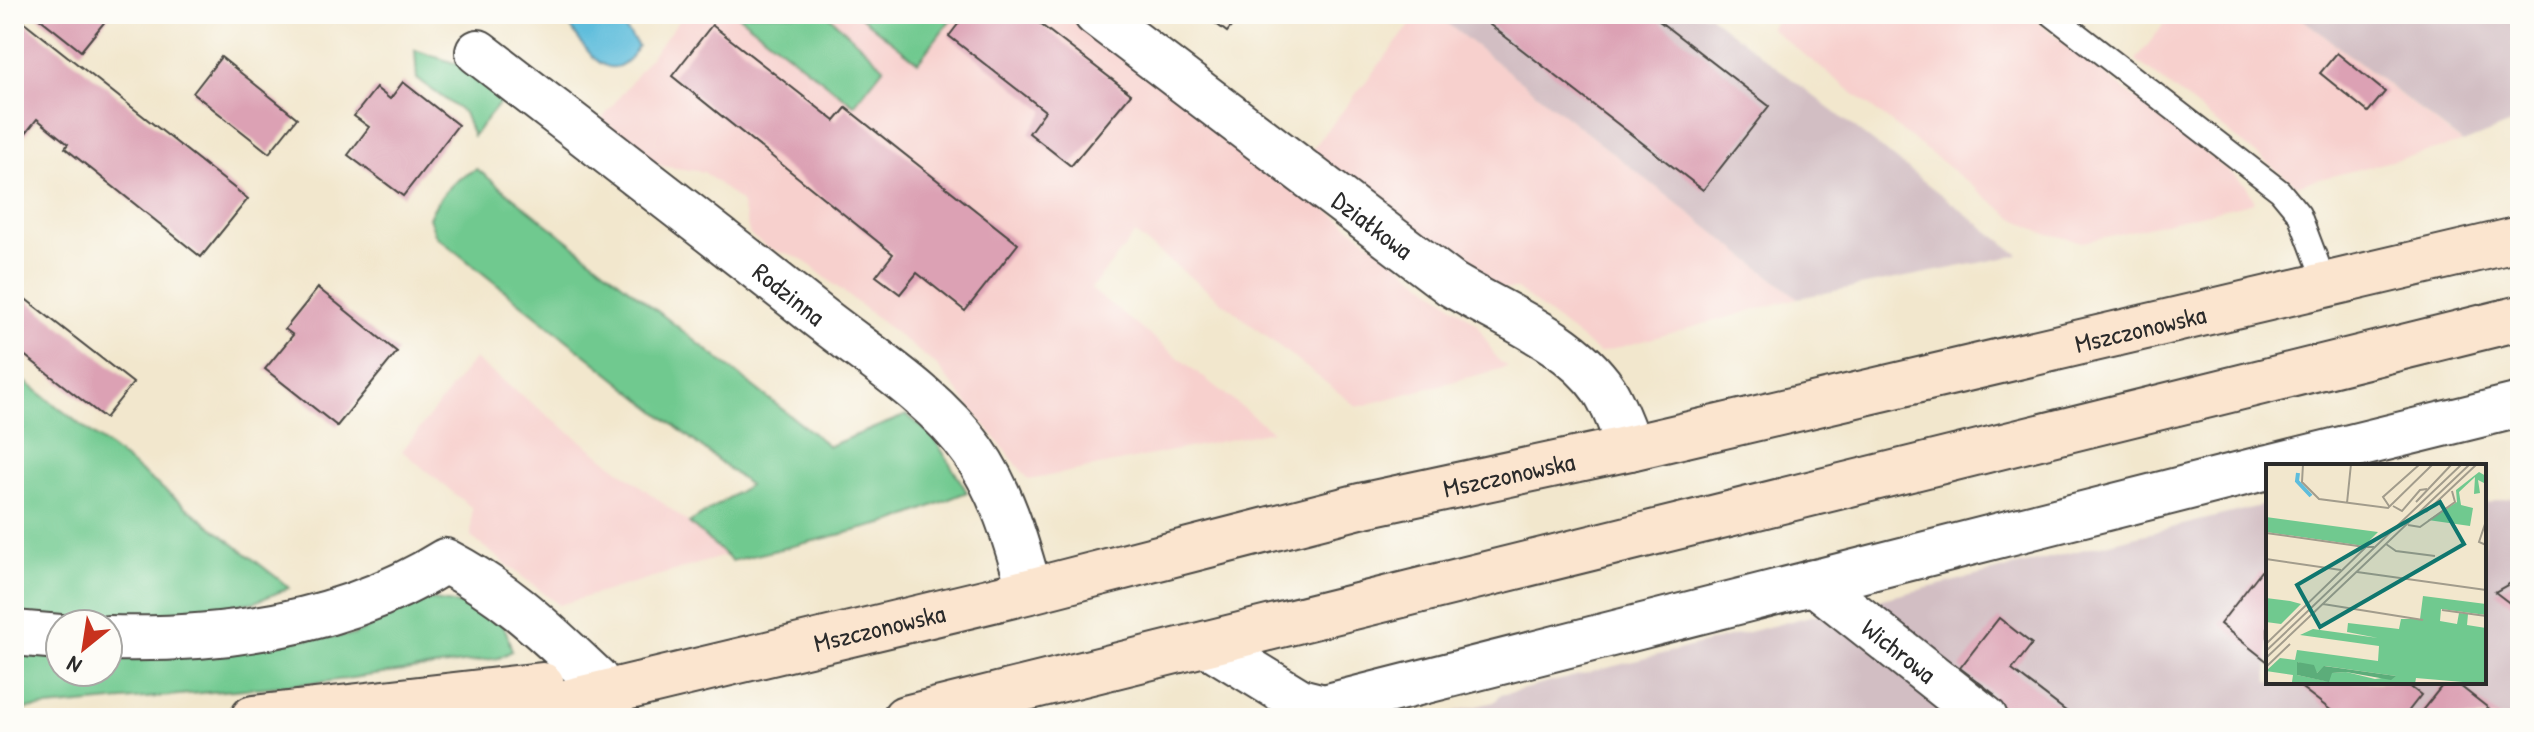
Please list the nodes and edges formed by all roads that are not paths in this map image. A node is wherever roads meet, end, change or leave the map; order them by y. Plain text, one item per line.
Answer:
1 (1096, 14) edge
2 (2051, 14) edge
3 (478, 52) dead end
4 (2520, 239) edge
5 (2326, 285) junction
6 (2520, 318) edge
7 (2520, 405) edge
8 (1630, 448) junction
9 (2282, 464) edge
10 (2266, 468) edge
11 (1813, 582) junction
12 (1030, 591) junction
13 (14, 633) edge
14 (44, 636) edge
15 (124, 638) edge
16 (1207, 644) junction
17 (715, 666) junction
18 (596, 679) junction
19 (1331, 712) edge
20 (253, 718) edge
21 (500, 718) edge
22 (905, 718) edge
23 (1985, 718) edge

1 - 8 street, Działkowa
2 - 5 lane
3 - 12 street, Rodzinna
4 - 5 main road, Mszczonowska
5 - 8 main road, Mszczonowska
6 - 16 main road
7 - 9 street
8 - 12 main road, Mszczonowska
10 - 11 street
11 - 19 street
11 - 23 street, Wichrowa
12 - 17 main road, Mszczonowska
13 - 14 street
15 - 18 street
16 - 19 street
16 - 22 main road
17 - 18 main road
17 - 21 main road, Mszczonowska
18 - 20 main road

